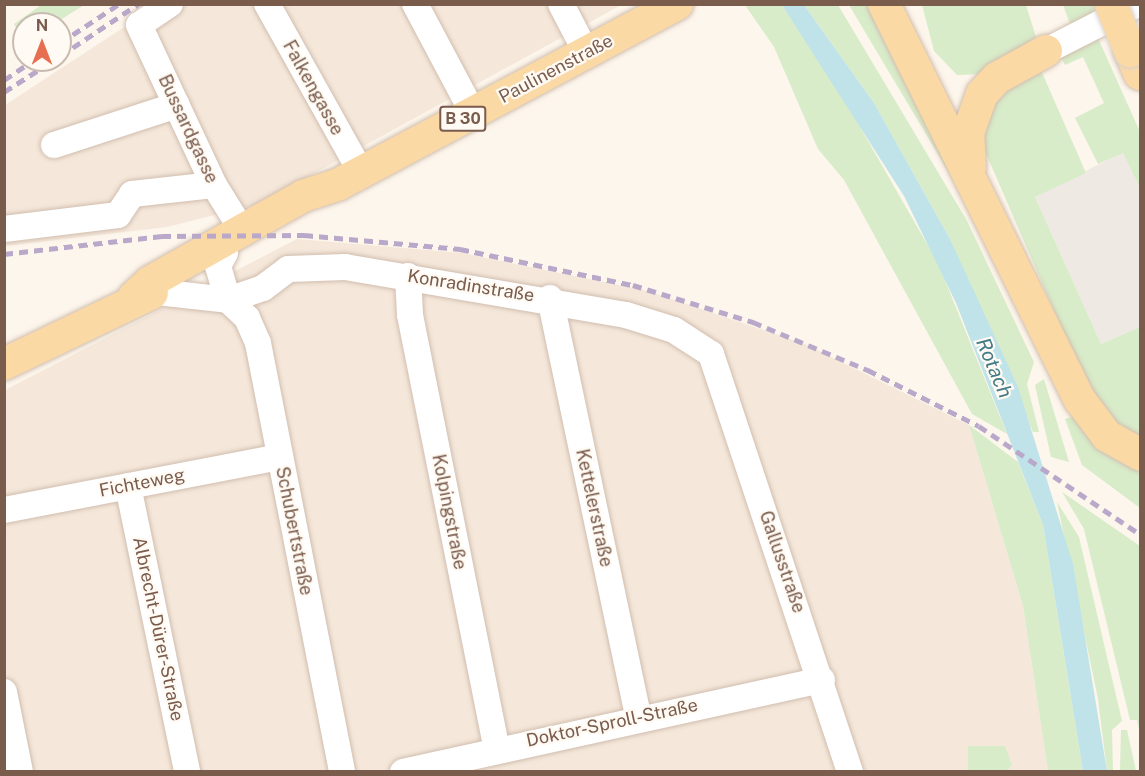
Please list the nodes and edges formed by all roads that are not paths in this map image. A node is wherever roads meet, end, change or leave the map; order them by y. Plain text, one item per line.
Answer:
1 (170, 4) edge
2 (267, 4) edge
3 (415, 4) edge
4 (561, 4) edge
5 (677, 4) edge
6 (884, 4) edge
7 (1111, 4) edge
8 (1138, 4) edge
9 (1046, 51) joint
10 (586, 52) junction
11 (1135, 62) edge
12 (177, 105) junction
13 (473, 113) junction
14 (54, 145) dead end
15 (972, 176) junction
16 (350, 178) junction
17 (214, 185) junction
18 (4, 229) edge
19 (234, 242) junction
20 (408, 276) junction
21 (146, 295) junction
22 (550, 298) junction
23 (228, 300) junction
24 (711, 354) joint
25 (4, 364) edge
26 (1139, 454) edge
27 (280, 457) junction
28 (128, 486) junction
29 (4, 510) edge
30 (822, 680) junction
31 (4, 692) edge
32 (638, 717) junction
33 (496, 747) junction
34 (20, 771) edge
35 (187, 771) edge
36 (342, 771) edge
37 (403, 771) edge
38 (850, 771) edge

1 - 12 street, Bussardgasse
2 - 16 street, Falkengasse
3 - 13 street
4 - 10 street
5 - 10 main road, Paulinenstraße / B 30
6 - 15 main road
7 - 11 main road, bridge
8 - 9 street
9 - 15 main road
10 - 13 main road, Paulinenstraße / B 30
12 - 14 street
12 - 17 street, Bussardgasse
13 - 16 main road, Paulinenstraße / B 30
15 - 26 main road
16 - 19 main road, Paulinenstraße / B 30
17 - 18 street
17 - 19 street, Bussardgasse
19 - 21 main road, Paulinenstraße / B 30
19 - 23 street, Schubertstraße
20 - 22 street, Konradinstraße
20 - 23 street, Konradinstraße
20 - 33 street, Kolpingstraße
21 - 23 street
21 - 25 main road, Paulinenstraße / B 30
22 - 24 street, Konradinstraße
22 - 32 street, Kettelerstraße
23 - 27 street, Schubertstraße
24 - 30 street, Gallusstraße
27 - 28 street, Fichteweg
27 - 36 street, Schubertstraße
28 - 29 street, Fichteweg
28 - 35 street, Albrecht-Dürer-Straße
30 - 32 street, Doktor-Sproll-Straße
30 - 38 street, Gallusstraße
31 - 34 street
32 - 33 street, Doktor-Sproll-Straße
33 - 37 street, Doktor-Sproll-Straße

